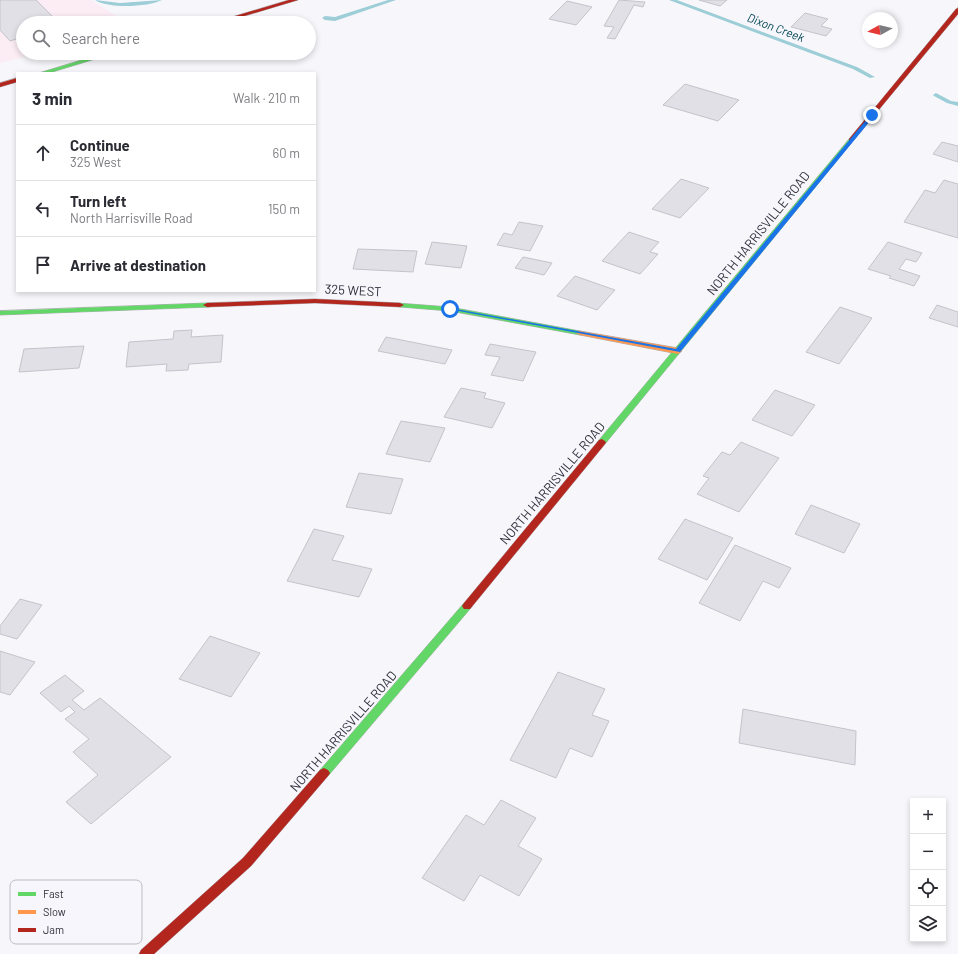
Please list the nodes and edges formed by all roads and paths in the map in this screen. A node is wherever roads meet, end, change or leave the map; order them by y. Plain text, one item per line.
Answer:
1 (295, 0) edge
2 (958, 10) edge
3 (239, 16) edge
4 (88, 60) edge
5 (46, 72) edge
6 (16, 80) edge
7 (0, 85) edge
8 (0, 313) edge
9 (678, 351) junction
10 (145, 954) edge

1 - 3 street
2 - 9 street, NORTH HARRISVILLE ROAD
4 - 5 street
6 - 7 street
8 - 9 street, 325 WEST
9 - 10 street, NORTH HARRISVILLE ROAD

